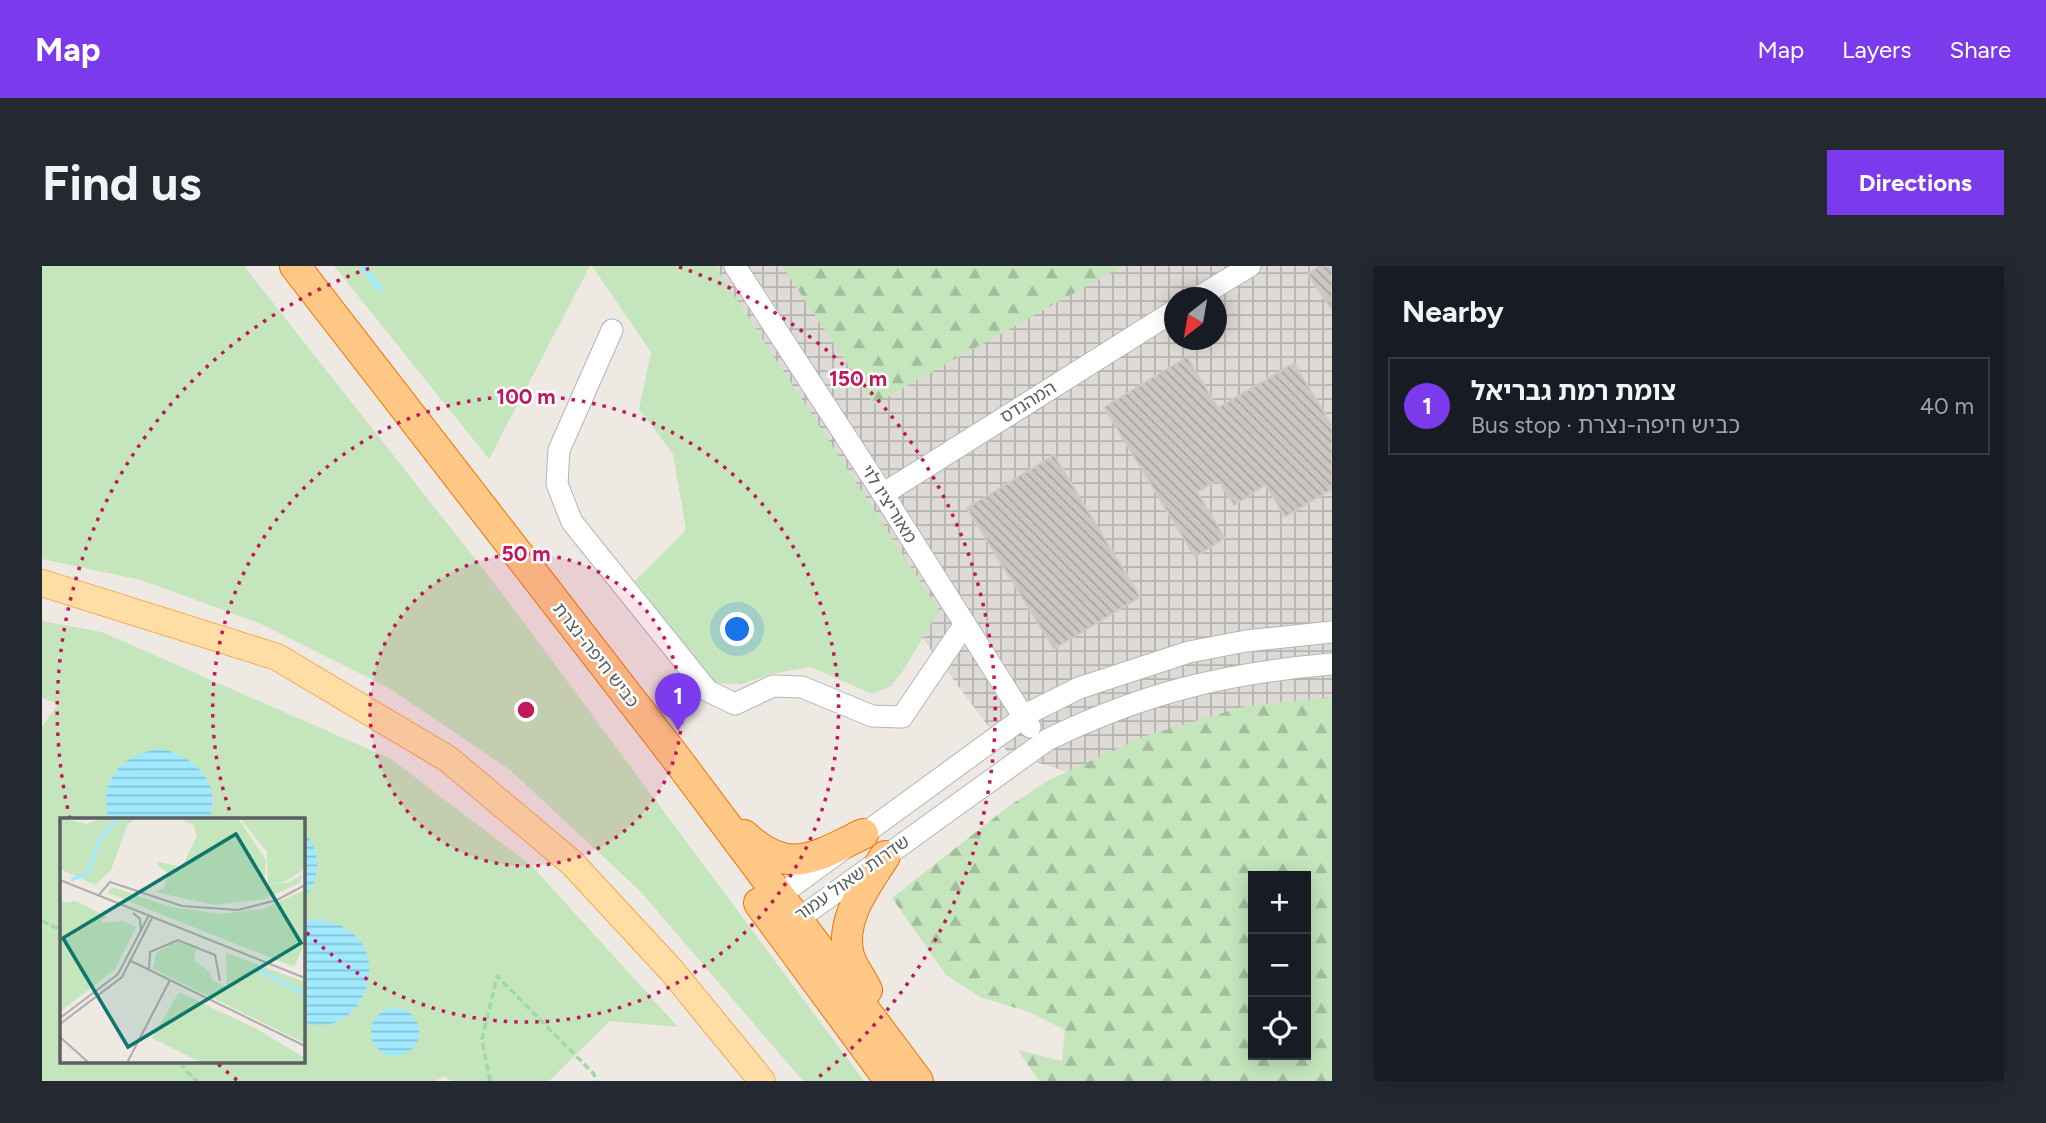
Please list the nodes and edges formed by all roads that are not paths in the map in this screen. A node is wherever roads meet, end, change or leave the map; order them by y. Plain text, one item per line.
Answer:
1 (272, 266) edge
2 (295, 266) edge
3 (735, 266) edge
4 (1250, 266) edge
5 (1215, 287) edge
6 (1164, 317) edge
7 (612, 330) dead end
8 (883, 494) junction
9 (42, 583) edge
10 (965, 624) junction
11 (1332, 632) edge
12 (1332, 664) edge
13 (1023, 718) junction
14 (1041, 744) junction
15 (708, 800) junction
16 (863, 834) junction
17 (885, 856) junction
18 (783, 913) junction
19 (907, 1079) edge
20 (762, 1081) edge

1 - 18 highway, כביש חיפה-נצרת
2 - 15 highway, כביש חיפה-נצרת
3 - 8 street, מאוריציו לוי
4 - 5 street
6 - 8 street, המהנדס
7 - 10 street
8 - 10 street, מאוריציו לוי
9 - 20 main road
10 - 13 street, מאוריציו לוי
11 - 13 street, שדרות שאול עמור
12 - 14 street, שדרות שאול עמור
13 - 14 street, מאוריציו לוי
13 - 16 street, שדרות שאול עמור
14 - 17 street, שדרות שאול עמור
15 - 16 highway
15 - 18 highway, כביש חיפה-נצרת
16 - 18 street, שדרות שאול עמור
17 - 18 street, שדרות שאול עמור
17 - 19 highway
18 - 19 highway, כביש חיפה-נצרת

